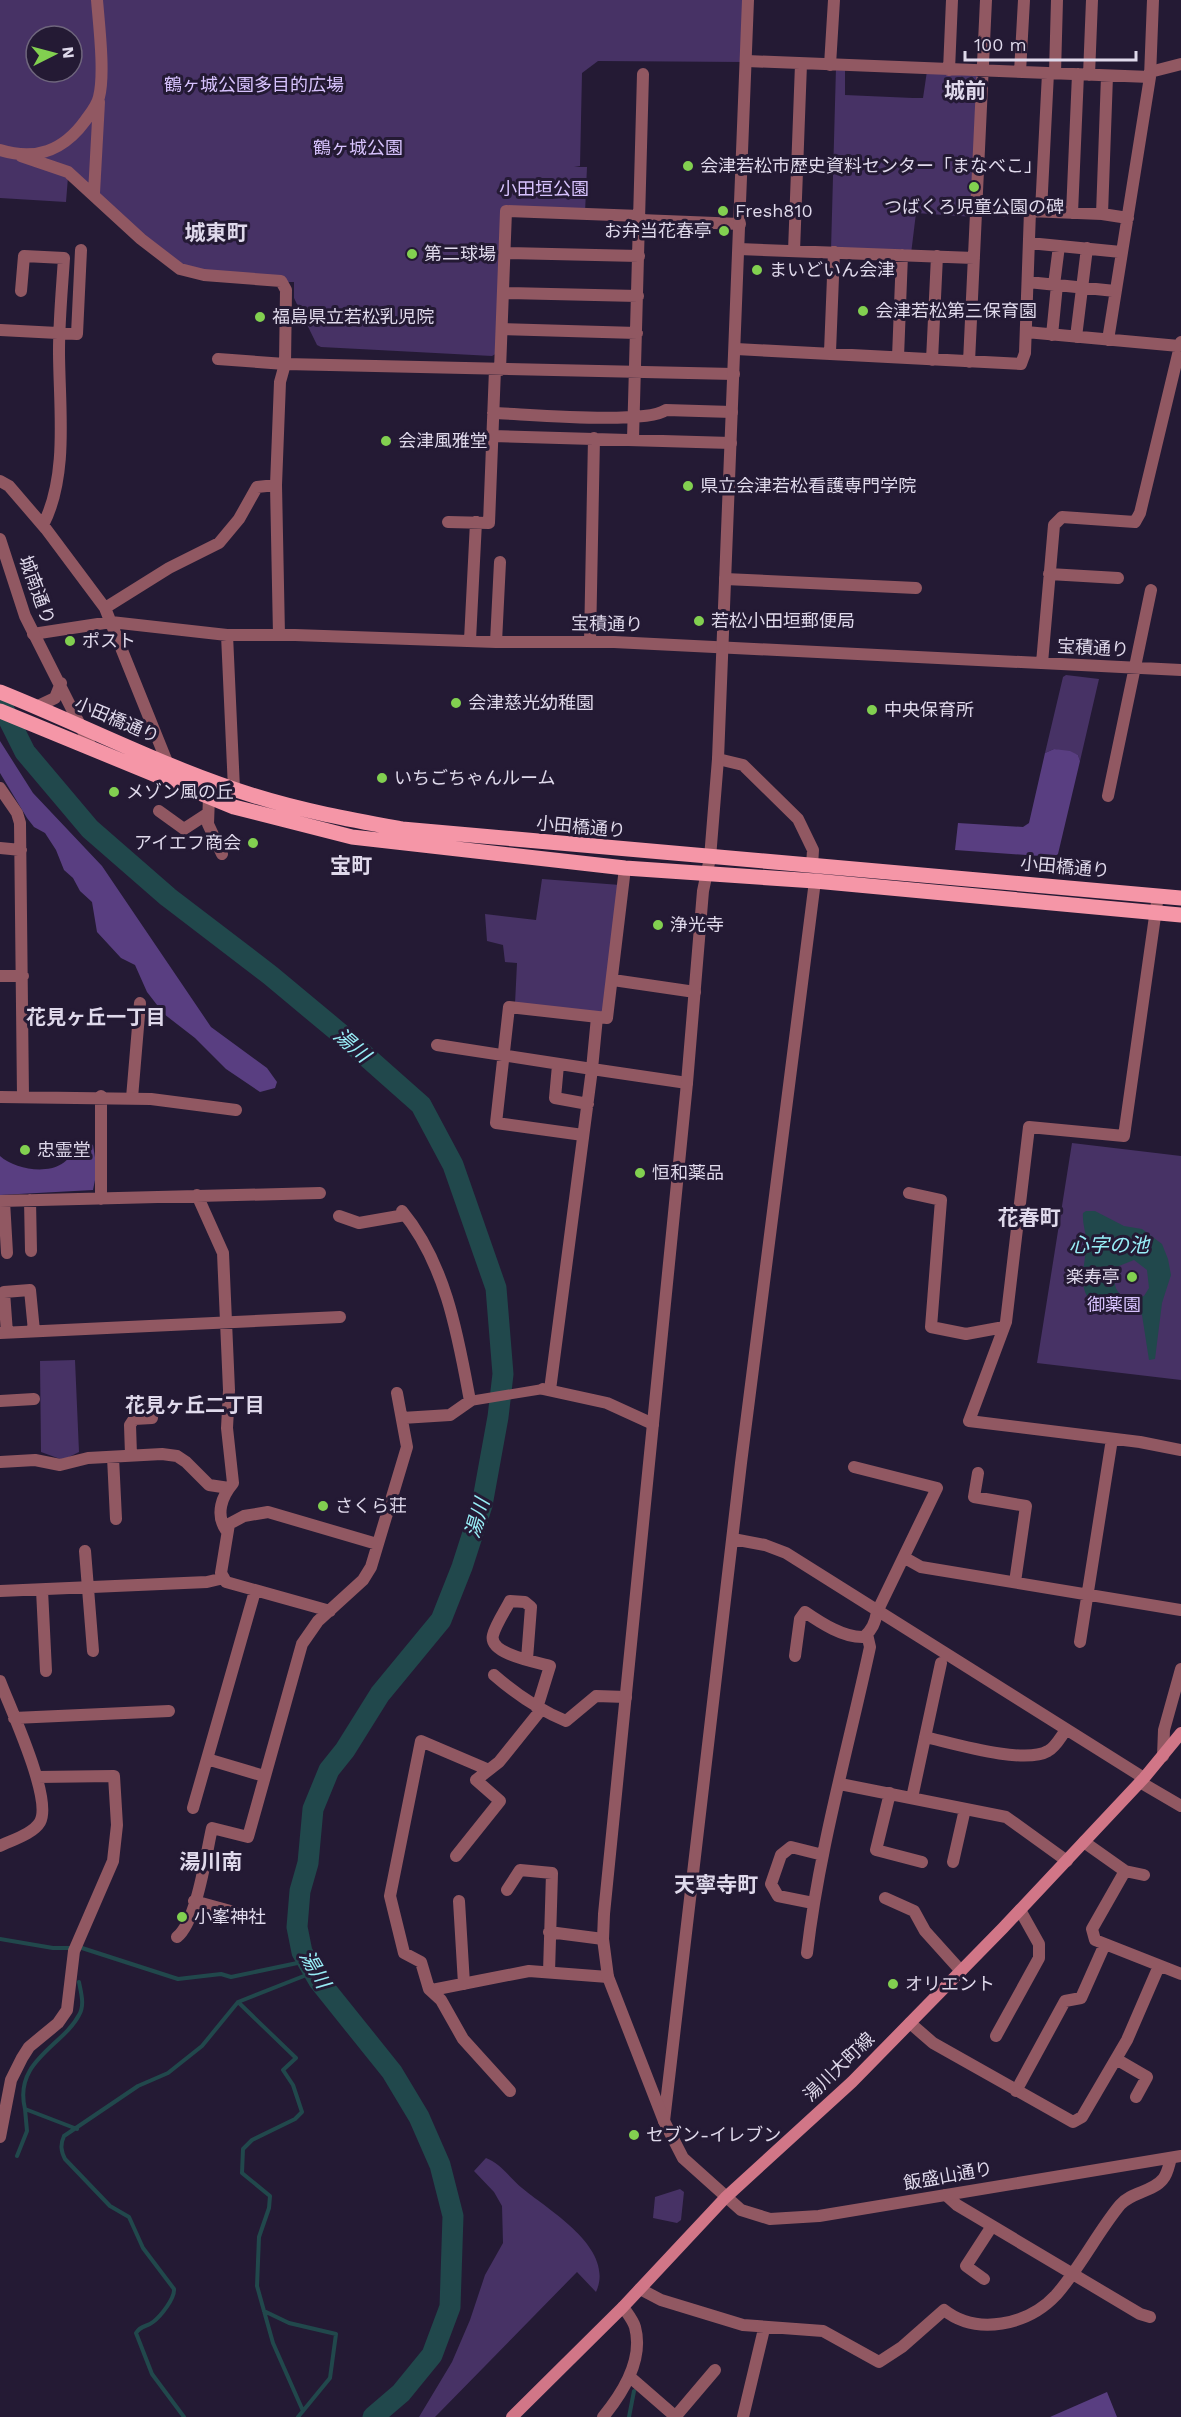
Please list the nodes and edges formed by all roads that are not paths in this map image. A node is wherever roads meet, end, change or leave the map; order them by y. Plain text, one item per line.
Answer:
1 (97, 0) edge
2 (748, 0) edge
3 (834, 0) edge
4 (952, 0) edge
5 (986, 0) edge
6 (1024, 0) edge
7 (1058, 0) edge
8 (1092, 0) edge
9 (1153, 0) edge
10 (747, 61) junction
11 (801, 64) junction
12 (1181, 64) edge
13 (830, 65) junction
14 (949, 70) junction
15 (984, 71) junction
16 (1020, 72) junction
17 (1051, 73) junction
18 (643, 74) dead end
19 (1084, 75) junction
20 (1150, 75) junction
21 (1107, 76) junction
22 (99, 98) junction
23 (0, 150) edge
24 (21, 156) junction
25 (94, 193) junction
26 (975, 209) junction
27 (1035, 211) junction
28 (1072, 213) junction
29 (1102, 214) junction
30 (640, 218) junction
31 (1128, 218) junction
32 (740, 224) junction
33 (1029, 243) junction
34 (1059, 246) junction
35 (739, 249) junction
36 (1087, 249) junction
37 (81, 250) dead end
38 (794, 251) junction
39 (834, 252) junction
40 (1121, 252) junction
41 (505, 253) junction
42 (902, 255) junction
43 (639, 256) junction
44 (937, 256) junction
45 (974, 258) junction
46 (1028, 282) junction
47 (1055, 285) junction
48 (1082, 288) junction
49 (21, 291) dead end
50 (1115, 291) junction
51 (503, 293) junction
52 (638, 296) junction
53 (502, 328) junction
54 (0, 330) edge
55 (1026, 332) junction
56 (59, 333) junction
57 (637, 333) junction
58 (1052, 335) junction
59 (1076, 337) junction
60 (1108, 340) junction
61 (1180, 344) edge
62 (736, 349) junction
63 (830, 352) junction
64 (898, 357) junction
65 (218, 359) dead end
66 (932, 360) junction
67 (969, 362) junction
68 (285, 364) junction
69 (498, 369) junction
70 (636, 374) junction
71 (734, 374) junction
72 (494, 412) junction
73 (732, 412) junction
74 (634, 417) junction
75 (492, 436) junction
76 (594, 438) junction
77 (633, 439) junction
78 (731, 443) junction
79 (0, 481) edge
80 (276, 485) junction
81 (448, 522) dead end
82 (476, 522) junction
83 (44, 525) junction
84 (0, 539) edge
85 (500, 562) dead end
86 (1049, 574) junction
87 (1118, 578) dead end
88 (725, 579) junction
89 (916, 588) dead end
90 (1151, 590) dead end
91 (105, 608) junction
92 (111, 622) junction
93 (33, 634) junction
94 (279, 634) junction
95 (227, 635) junction
96 (470, 640) junction
97 (496, 642) junction
98 (590, 642) junction
99 (722, 646) junction
100 (1041, 663) junction
101 (1134, 668) junction
102 (1181, 670) edge
103 (61, 683) junction
104 (0, 692) edge
105 (36, 707) junction
106 (0, 711) edge
107 (83, 727) junction
108 (92, 749) junction
109 (718, 759) junction
110 (166, 762) junction
111 (0, 788) edge
112 (234, 789) junction
113 (1108, 796) dead end
114 (209, 797) junction
115 (0, 800) edge
116 (159, 811) dead end
117 (207, 814) junction
118 (19, 820) junction
119 (0, 848) edge
120 (21, 850) junction
121 (222, 854) dead end
122 (710, 858) junction
123 (625, 868) junction
124 (814, 874) junction
125 (706, 875) junction
126 (1158, 895) junction
127 (1181, 898) edge
128 (1155, 913) junction
129 (1181, 915) edge
130 (23, 975) junction
131 (0, 976) edge
132 (613, 980) junction
133 (695, 992) junction
134 (140, 1004) dead end
135 (597, 1017) junction
136 (436, 1045) dead end
137 (504, 1056) junction
138 (558, 1065) junction
139 (592, 1069) junction
140 (687, 1083) junction
141 (101, 1096) junction
142 (0, 1097) edge
143 (23, 1097) junction
144 (132, 1098) junction
145 (588, 1104) junction
146 (236, 1110) dead end
147 (583, 1135) junction
148 (320, 1193) dead end
149 (909, 1193) dead end
150 (197, 1195) junction
151 (101, 1199) junction
152 (30, 1200) junction
153 (2, 1201) edge
154 (339, 1216) dead end
155 (31, 1251) dead end
156 (7, 1253) dead end
157 (340, 1317) dead end
158 (226, 1324) junction
159 (1004, 1328) junction
160 (34, 1331) junction
161 (3, 1333) edge
162 (547, 1389) junction
163 (397, 1393) dead end
164 (34, 1399) dead end
165 (0, 1401) edge
166 (470, 1401) junction
167 (152, 1418) dead end
168 (402, 1418) junction
169 (653, 1424) junction
170 (1112, 1440) junction
171 (1181, 1450) edge
172 (131, 1455) junction
173 (113, 1457) junction
174 (0, 1462) edge
175 (854, 1467) dead end
176 (978, 1473) dead end
177 (229, 1488) junction
178 (116, 1519) dead end
179 (226, 1530) junction
180 (733, 1539) junction
181 (377, 1544) junction
182 (85, 1551) dead end
183 (904, 1558) junction
184 (224, 1578) junction
185 (1015, 1582) junction
186 (88, 1587) junction
187 (42, 1590) junction
188 (0, 1591) edge
189 (255, 1591) junction
190 (1089, 1594) junction
191 (1181, 1610) edge
192 (330, 1611) junction
193 (878, 1612) junction
194 (867, 1634) junction
195 (1080, 1642) dead end
196 (93, 1651) dead end
197 (795, 1656) dead end
198 (527, 1659) junction
199 (941, 1663) dead end
200 (1181, 1669) edge
201 (46, 1671) dead end
202 (494, 1676) dead end
203 (0, 1681) edge
204 (626, 1697) junction
205 (538, 1709) junction
206 (169, 1711) dead end
207 (14, 1718) junction
208 (1066, 1730) junction
209 (1181, 1732) edge
210 (925, 1737) junction
211 (1163, 1756) junction
212 (207, 1759) junction
213 (489, 1770) junction
214 (264, 1776) junction
215 (37, 1777) junction
216 (1142, 1780) junction
217 (840, 1784) junction
218 (890, 1793) junction
219 (912, 1798) junction
220 (1181, 1806) edge
221 (193, 1809) dead end
222 (966, 1809) junction
223 (1084, 1842) junction
224 (0, 1846) edge
225 (823, 1855) junction
226 (456, 1856) dead end
227 (1067, 1861) junction
228 (922, 1862) dead end
229 (953, 1862) dead end
230 (1125, 1871) junction
231 (1144, 1875) dead end
232 (507, 1890) dead end
233 (885, 1898) dead end
234 (194, 1901) junction
235 (459, 1901) dead end
236 (813, 1903) junction
237 (1020, 1910) junction
238 (234, 1912) dead end
239 (549, 1932) junction
240 (177, 1937) dead end
241 (603, 1939) junction
242 (1105, 1944) junction
243 (807, 1953) dead end
244 (1159, 1966) junction
245 (961, 1971) junction
246 (549, 1972) junction
247 (1181, 1974) edge
248 (608, 1977) junction
249 (464, 1984) junction
250 (432, 1990) junction
251 (910, 2023) junction
252 (996, 2036) dead end
253 (1116, 2058) junction
254 (510, 2091) dead end
255 (1016, 2091) junction
256 (1136, 2097) dead end
257 (664, 2121) junction
258 (0, 2137) edge
259 (1176, 2157) edge
260 (946, 2194) junction
261 (725, 2198) junction
262 (992, 2226) junction
263 (1071, 2273) junction
264 (984, 2279) dead end
265 (640, 2289) junction
266 (623, 2307) junction
267 (1150, 2317) dead end
268 (764, 2329) junction
269 (715, 2370) dead end
270 (630, 2377) junction
271 (513, 2417) edge
272 (603, 2417) edge
273 (676, 2417) edge
274 (743, 2417) edge

1 - 22 street
2 - 10 street, 飯盛山通り
3 - 13 street
4 - 14 street
5 - 15 street
6 - 16 street
7 - 17 street
8 - 19 street
9 - 20 street
10 - 11 street
10 - 32 street, 飯盛山通り
11 - 13 street
11 - 38 street
12 - 20 street
13 - 14 street
14 - 15 street
15 - 16 street
15 - 26 street
16 - 17 street
17 - 19 street
17 - 27 street
18 - 30 street
19 - 21 street
19 - 28 street
20 - 21 street
20 - 31 street
21 - 29 street
22 - 24 street
22 - 25 street
23 - 24 street
24 - 25 street
25 - 68 street
26 - 27 street
26 - 45 street
27 - 28 street
27 - 33 street
28 - 29 street
29 - 31 street
30 - 32 street
30 - 41 street
30 - 43 street
31 - 40 street
32 - 35 street, 飯盛山通り
33 - 34 street
33 - 46 street
34 - 36 street
34 - 47 street
35 - 38 street
35 - 62 street, 飯盛山通り
36 - 40 street
36 - 48 street
37 - 56 street
38 - 39 street
39 - 42 street
39 - 63 street
40 - 50 street
41 - 43 street
41 - 51 street
42 - 44 street
42 - 64 street
43 - 52 street
44 - 45 street
44 - 66 street
45 - 67 street
46 - 47 street
46 - 55 street
47 - 48 street
47 - 58 street
48 - 50 street
48 - 59 street
49 - 56 street
50 - 60 street
51 - 52 street
51 - 53 street
52 - 57 street
53 - 57 street
53 - 69 street
54 - 56 street
55 - 58 street
55 - 67 street
56 - 83 street
57 - 70 street
58 - 59 street
59 - 60 street
60 - 61 street
61 - 86 street
62 - 63 street
62 - 71 street, 飯盛山通り
63 - 64 street
64 - 66 street
65 - 68 street
66 - 67 street
68 - 69 street
68 - 80 street
69 - 70 street
69 - 72 street
70 - 71 street
70 - 74 street
71 - 73 street, 飯盛山通り
72 - 74 street
72 - 75 street
73 - 74 street
73 - 78 street, 飯盛山通り
74 - 77 street
75 - 76 street
75 - 82 street
76 - 77 street
76 - 98 street
77 - 78 street
78 - 88 street, 飯盛山通り
79 - 83 street
80 - 91 street
80 - 94 street
81 - 82 street
82 - 96 street
83 - 91 street
84 - 93 street, 城南通り
85 - 97 street
86 - 87 street
86 - 100 street
88 - 89 street
88 - 99 street, 飯盛山通り
90 - 101 street
91 - 92 street
92 - 93 street, 宝積通り
92 - 95 street, 宝積通り
92 - 110 street
93 - 103 street, 城南通り
94 - 95 street, 宝積通り
94 - 96 street, 宝積通り
95 - 112 street
96 - 97 street, 宝積通り
97 - 98 street, 宝積通り
98 - 99 street, 宝積通り
99 - 100 street, 宝積通り
99 - 109 street, 飯盛山通り
100 - 101 street, 宝積通り
101 - 102 street, 宝積通り
101 - 113 street
103 - 105 street
103 - 107 street, 城南通り
104 - 105 main road, 小田橋通り
105 - 107 main road, 小田橋通り
106 - 108 main road, 小田橋通り
107 - 108 street, 城南通り
107 - 110 main road, 小田橋通り
108 - 114 main road, 小田橋通り
109 - 122 street, 飯盛山通り
109 - 124 street
110 - 112 main road, 小田橋通り
111 - 118 street
112 - 122 main road, 小田橋通り
114 - 117 street
114 - 123 main road, 小田橋通り
115 - 118 street
116 - 117 street
117 - 121 street
118 - 120 street
119 - 120 street
120 - 130 street
122 - 124 main road, 小田橋通り
122 - 125 street, 飯盛山通り
123 - 125 main road, 小田橋通り
123 - 132 street
124 - 125 main road, 小田橋通り
124 - 126 main road, 小田橋通り
124 - 128 main road, 小田橋通り
124 - 180 street
125 - 133 street, 飯盛山通り
126 - 127 main road, 小田橋通り
126 - 128 street
128 - 129 main road, 小田橋通り
128 - 159 street
130 - 131 street
130 - 143 street
132 - 133 street
132 - 135 street
133 - 140 street, 飯盛山通り
134 - 144 street
135 - 137 street
135 - 139 street
136 - 137 street
137 - 138 street
137 - 147 street
138 - 139 street
138 - 145 street
139 - 140 street
139 - 145 street
140 - 169 street, 飯盛山通り
141 - 143 street
141 - 144 street
141 - 151 street
142 - 143 street
144 - 146 street
145 - 147 street
147 - 162 street
148 - 150 street
149 - 159 street
150 - 151 street
150 - 158 street
151 - 152 street
152 - 153 street
152 - 155 street
153 - 156 street
154 - 166 street
157 - 158 street
158 - 160 street
158 - 177 street
159 - 170 street
160 - 161 street
160 - 161 street
162 - 166 street
162 - 169 street
163 - 168 street
164 - 165 street
166 - 168 street
167 - 172 street
168 - 181 street
169 - 204 street, 飯盛山通り
170 - 171 street
170 - 190 street
172 - 173 street
172 - 177 street
173 - 174 street
173 - 178 street
175 - 183 street
176 - 185 street
177 - 179 street
179 - 181 street
179 - 184 street
180 - 193 street
180 - 257 street
181 - 192 street
182 - 186 street
183 - 185 street
183 - 193 street
184 - 186 street
184 - 189 street
185 - 190 street
186 - 187 street
186 - 196 street
187 - 188 street
187 - 201 street
189 - 192 street
189 - 212 street
190 - 191 street
190 - 195 street
192 - 214 street
193 - 194 street
193 - 208 street
194 - 197 street
194 - 217 street
198 - 198 street
198 - 205 street
199 - 210 street
200 - 211 street
202 - 205 street
203 - 207 street
204 - 205 street
204 - 241 street, 飯盛山通り
205 - 213 street
206 - 207 street
207 - 215 street
208 - 210 street
208 - 216 street
209 - 211 main road, 湯川大町線
210 - 219 street
211 - 216 main road, 湯川大町線
212 - 214 street
212 - 221 street
213 - 226 street
213 - 250 street
214 - 234 street
215 - 224 street
215 - 258 street
216 - 220 street
216 - 223 main road, 湯川大町線
217 - 218 street
217 - 225 street
218 - 219 street
218 - 228 street
219 - 222 street
222 - 227 street
222 - 229 street
223 - 227 main road, 湯川大町線
223 - 230 street
225 - 236 street
225 - 236 street
227 - 237 main road, 湯川大町線
230 - 231 street
230 - 242 street
232 - 239 street
233 - 245 street
234 - 238 street
234 - 240 street
235 - 249 street
236 - 243 street
237 - 245 main road, 湯川大町線
237 - 252 street
239 - 241 street
239 - 246 street
241 - 248 street, 飯盛山通り
242 - 244 street
242 - 255 street
244 - 247 street
244 - 253 street
245 - 251 main road, 湯川大町線
246 - 248 street
246 - 249 street
248 - 257 street, 飯盛山通り
249 - 250 street
250 - 254 street
251 - 255 street
251 - 261 main road, 湯川大町線
253 - 255 street
253 - 256 street
257 - 261 street, 飯盛山通り
259 - 260 street, 飯盛山通り
259 - 263 street
260 - 261 street, 飯盛山通り
260 - 262 street
261 - 265 main road, 湯川大町線
262 - 263 street
262 - 264 street
263 - 267 street
263 - 268 street
265 - 266 main road, 湯川大町線
265 - 268 street
266 - 270 street
266 - 271 main road, 湯川大町線
268 - 274 street
269 - 273 street
270 - 272 street
270 - 273 street

